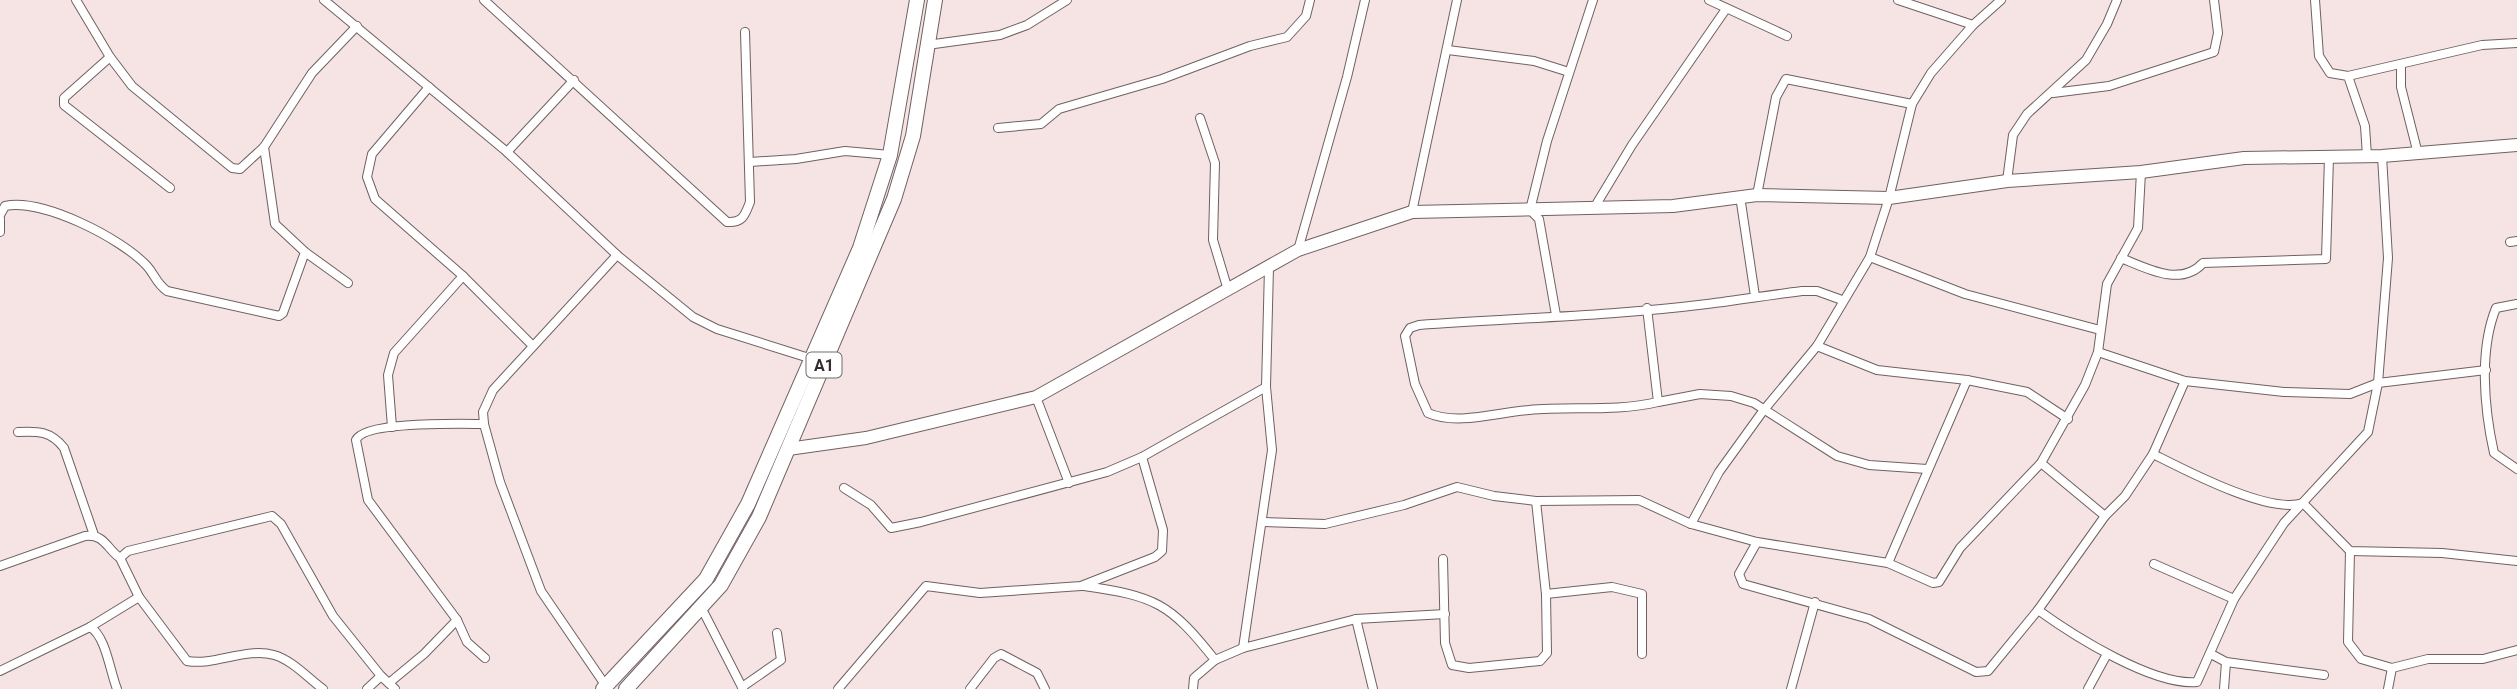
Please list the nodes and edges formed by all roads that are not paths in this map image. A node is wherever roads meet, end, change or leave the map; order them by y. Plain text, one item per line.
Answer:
1 (76, 0) edge
2 (324, 0) edge
3 (484, 0) edge
4 (917, 0) edge
5 (935, 0) edge
6 (1067, 0) edge
7 (1310, 0) edge
8 (1365, 0) edge
9 (1457, 0) edge
10 (1593, 0) edge
11 (1709, 0) edge
12 (1898, 0) edge
13 (2001, 0) edge
14 (2117, 0) edge
15 (2214, 0) edge
16 (2315, 0) edge
17 (1726, 9) junction
18 (1973, 25) junction
19 (357, 26) junction
20 (745, 32) dead end
21 (1787, 36) dead end
22 (2517, 43) edge
23 (927, 45) junction
24 (1448, 50) junction
25 (110, 57) junction
26 (2401, 64) junction
27 (1569, 72) junction
28 (2348, 76) junction
29 (574, 80) junction
30 (429, 87) junction
31 (2053, 93) junction
32 (1912, 104) junction
33 (1200, 118) dead end
34 (998, 128) dead end
35 (2517, 145) edge
36 (264, 147) junction
37 (507, 152) junction
38 (2418, 154) junction
39 (890, 155) junction
40 (2367, 156) junction
41 (2382, 156) junction
42 (2329, 157) junction
43 (750, 162) junction
44 (2141, 172) junction
45 (2007, 181) junction
46 (170, 188) dead end
47 (1757, 195) junction
48 (1740, 196) junction
49 (1889, 198) junction
50 (1594, 208) junction
51 (1530, 210) junction
52 (1412, 212) junction
53 (0, 217) edge
54 (0, 232) edge
55 (1298, 250) junction
56 (305, 252) junction
57 (617, 255) junction
58 (1870, 257) junction
59 (2121, 258) junction
60 (1269, 267) junction
61 (463, 276) junction
62 (348, 283) dead end
63 (1228, 290) junction
64 (1755, 296) junction
65 (1842, 300) junction
66 (2517, 304) edge
67 (1647, 308) junction
68 (1556, 316) junction
69 (2100, 330) junction
70 (532, 345) junction
71 (1817, 346) junction
72 (2098, 352) junction
73 (809, 358) junction
74 (2486, 370) junction
75 (1967, 380) junction
76 (2185, 381) junction
77 (2378, 383) junction
78 (1266, 387) junction
79 (1036, 397) junction
80 (1658, 402) junction
81 (1763, 411) junction
82 (2067, 419) junction
83 (484, 424) junction
84 (392, 427) junction
85 (18, 432) dead end
86 (788, 449) junction
87 (2153, 454) junction
88 (1142, 457) junction
89 (2041, 463) junction
90 (1927, 469) junction
91 (2517, 469) edge
92 (1069, 483) junction
93 (844, 488) dead end
94 (1536, 501) junction
95 (2303, 503) junction
96 (2105, 516) junction
97 (1263, 522) junction
98 (1691, 524) junction
99 (94, 535) junction
100 (1757, 542) junction
101 (2350, 551) junction
102 (120, 558) junction
103 (1443, 559) dead end
104 (2517, 561) edge
105 (1888, 563) junction
106 (2154, 564) dead end
107 (0, 566) edge
108 (1081, 586) junction
109 (1546, 594) junction
110 (139, 597) junction
111 (2234, 599) junction
112 (1815, 602) junction
113 (702, 609) junction
114 (2038, 610) junction
115 (1445, 614) junction
116 (1356, 619) junction
117 (457, 621) junction
118 (90, 627) junction
119 (778, 634) dead end
120 (1243, 648) junction
121 (2517, 650) edge
122 (1642, 654) dead end
123 (2106, 654) junction
124 (2211, 654) junction
125 (485, 658) dead end
126 (1215, 660) junction
127 (2226, 662) junction
128 (2392, 668) junction
129 (0, 671) edge
130 (2324, 675) dead end
131 (381, 676) junction
132 (392, 686) edge
133 (606, 688) edge
134 (743, 688) edge
135 (117, 689) edge
136 (323, 689) edge
137 (367, 689) edge
138 (626, 689) edge
139 (838, 689) edge
140 (970, 689) edge
141 (1045, 689) edge
142 (1193, 689) edge
143 (1373, 689) edge
144 (1791, 689) edge
145 (2088, 689) edge
146 (2224, 689) edge
147 (2388, 689) edge

1 - 25 street
2 - 19 street
3 - 29 street
4 - 39 highway, A1
5 - 23 highway, A1
6 - 23 street
7 - 34 street
8 - 55 street
9 - 24 street
10 - 27 street
11 - 17 street
12 - 18 street
13 - 18 street
14 - 31 street
15 - 31 street
16 - 28 street
17 - 21 street
17 - 50 street
18 - 32 street
19 - 30 street
19 - 36 street
20 - 43 street
22 - 26 street
23 - 86 highway, A1
24 - 27 street
24 - 52 street
25 - 36 street
25 - 46 street
26 - 28 street
26 - 38 street
27 - 51 street
28 - 40 street
29 - 37 street
29 - 43 street
30 - 37 street
30 - 61 street
31 - 45 street
32 - 47 street
32 - 49 street
33 - 63 street
35 - 38 street
36 - 56 street
37 - 57 street
38 - 41 street
39 - 43 street
39 - 73 highway, A1
40 - 41 street
40 - 42 street
41 - 77 street
42 - 44 street
42 - 59 street
44 - 45 street
44 - 59 street
45 - 49 street
47 - 48 street
47 - 49 street
48 - 50 street
48 - 64 street
49 - 58 street
50 - 51 street
51 - 52 street
51 - 68 street
52 - 55 street
53 - 54 street
53 - 56 street
55 - 60 street
56 - 62 street
57 - 70 street
57 - 73 street
58 - 65 street
58 - 69 street
59 - 69 street
60 - 63 street
60 - 78 street
61 - 70 street
61 - 84 street
63 - 79 street
64 - 65 street
64 - 67 street
65 - 71 street
66 - 74 street
67 - 68 street
67 - 80 street
68 - 80 street
69 - 72 street
70 - 83 street
71 - 75 street
71 - 81 street
72 - 76 street
72 - 82 street
73 - 133 highway, A1
74 - 77 street
74 - 91 street
75 - 82 street
75 - 90 street
76 - 77 street
76 - 87 street
77 - 95 street
78 - 88 street
78 - 97 street
79 - 86 street
79 - 92 street
80 - 81 street
81 - 90 street
81 - 98 street
82 - 89 street
83 - 84 street
83 - 133 street
84 - 117 street
85 - 99 street
86 - 113 highway, A1
87 - 95 street
87 - 96 street
88 - 92 street
88 - 108 street
89 - 96 street
89 - 105 street
90 - 105 street
92 - 93 street
94 - 97 street
94 - 98 street
94 - 109 street
95 - 101 street
95 - 111 street
96 - 114 street
97 - 120 street
98 - 100 street
99 - 102 street
99 - 107 street
100 - 105 street
100 - 112 street
101 - 104 street
101 - 128 street
102 - 110 street
102 - 131 street
103 - 115 street
106 - 111 street
108 - 126 street
108 - 139 street
109 - 115 street
109 - 122 street
110 - 118 street
110 - 136 street
111 - 124 street
112 - 114 street
112 - 144 street
113 - 134 street
113 - 138 highway, A1
114 - 123 street
115 - 116 street
116 - 120 street
116 - 143 street
117 - 125 street
117 - 132 street
118 - 129 street
118 - 135 street
119 - 134 street
120 - 126 street
121 - 128 street
123 - 124 street
123 - 145 street
124 - 127 street
126 - 142 street
127 - 130 street
127 - 146 street
128 - 147 street
131 - 132 street
131 - 137 street
140 - 141 street

